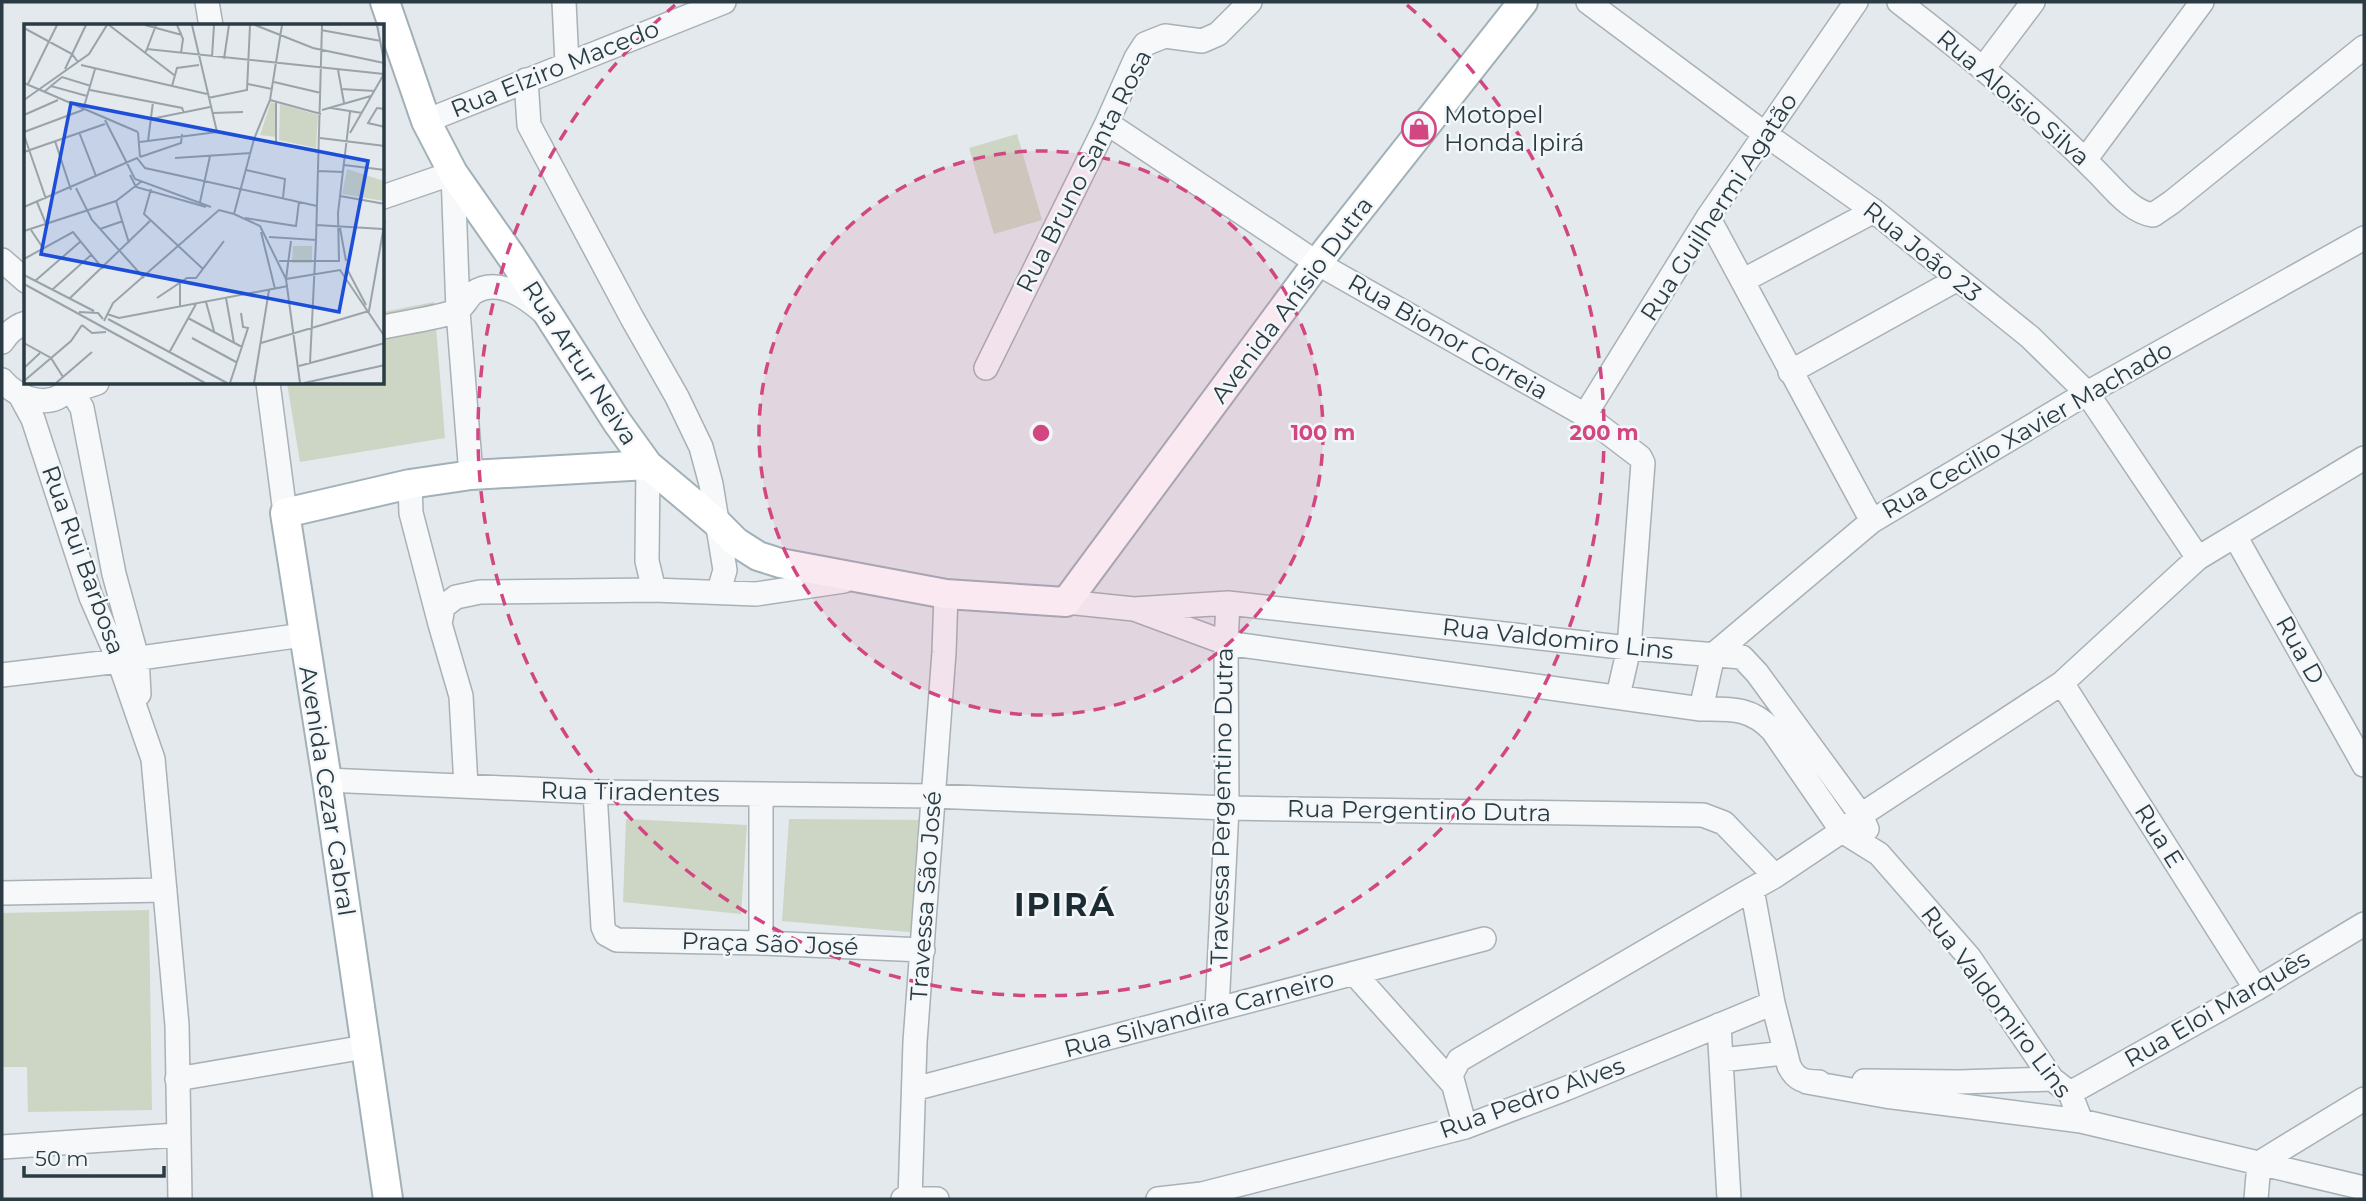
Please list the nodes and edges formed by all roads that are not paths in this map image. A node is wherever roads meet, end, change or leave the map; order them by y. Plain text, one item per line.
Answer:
1 (207, 2) edge
2 (385, 2) edge
3 (564, 2) edge
4 (724, 2) edge
5 (1250, 2) edge
6 (1523, 2) edge
7 (1588, 2) edge
8 (1856, 2) edge
9 (1899, 2) edge
10 (2033, 2) edge
11 (2202, 2) edge
12 (211, 24) edge
13 (2364, 47) edge
14 (567, 64) junction
15 (1984, 68) junction
16 (526, 80) junction
17 (426, 121) junction
18 (1107, 123) junction
19 (1765, 134) junction
20 (2085, 160) junction
21 (453, 173) junction
22 (385, 196) edge
23 (1874, 211) junction
24 (1708, 217) junction
25 (2364, 238) edge
26 (2, 260) edge
27 (1317, 263) junction
28 (24, 279) edge
29 (1744, 279) junction
30 (1956, 279) junction
31 (458, 311) junction
32 (548, 316) junction
33 (24, 324) edge
34 (385, 327) edge
35 (2, 342) edge
36 (986, 368) dead end
37 (1790, 372) junction
38 (2, 380) edge
39 (91, 385) edge
40 (268, 385) edge
41 (71, 386) edge
42 (2087, 393) junction
43 (21, 397) junction
44 (1585, 415) junction
45 (2364, 457) edge
46 (648, 465) junction
47 (471, 475) junction
48 (410, 484) junction
49 (285, 513) junction
50 (1872, 521) junction
51 (716, 522) junction
52 (2235, 536) junction
53 (2198, 558) junction
54 (780, 563) joint
55 (864, 579) junction
56 (654, 590) junction
57 (719, 591) junction
58 (946, 594) junction
59 (1066, 602) junction
60 (1228, 603) junction
61 (1134, 609) junction
62 (440, 624) junction
63 (303, 635) junction
64 (1226, 643) junction
65 (1629, 648) junction
66 (1713, 655) junction
67 (128, 659) junction
68 (2, 675) edge
69 (2062, 683) junction
70 (1618, 696) junction
71 (1701, 709) junction
72 (2364, 765) edge
73 (327, 780) junction
74 (466, 786) junction
75 (595, 792) junction
76 (761, 795) junction
77 (933, 796) junction
78 (1227, 807) junction
79 (1861, 815) junction
80 (1843, 831) junction
81 (1879, 854) junction
82 (1775, 876) junction
83 (1752, 889) junction
84 (165, 890) junction
85 (2, 893) edge
86 (2364, 924) edge
87 (1484, 939) dead end
88 (761, 943) junction
89 (923, 950) junction
90 (1354, 973) junction
91 (2256, 989) junction
92 (1773, 1003) junction
93 (1217, 1009) junction
94 (1719, 1025) junction
95 (365, 1047) junction
96 (1785, 1053) junction
97 (1721, 1060) junction
98 (177, 1079) junction
99 (1807, 1082) junction
100 (1453, 1084) junction
101 (2061, 1086) junction
102 (914, 1089) junction
103 (2364, 1099) edge
104 (2081, 1121) junction
105 (1465, 1127) junction
106 (177, 1135) junction
107 (2, 1147) edge
108 (2259, 1163) junction
109 (2364, 1188) edge
110 (1203, 1196) edge
111 (180, 1199) edge
112 (388, 1199) edge
113 (402, 1199) edge
114 (904, 1199) edge
115 (910, 1199) edge
116 (937, 1199) edge
117 (1158, 1199) edge
118 (1728, 1199) edge
119 (2256, 1199) edge

1 - 12 street
2 - 17 main road, Rua Artur Neiva
3 - 14 street
4 - 14 street, Rua Elziro Macedo
5 - 18 street, Rua Bruno Santa Rosa
6 - 27 main road, Avenida Anísio Dutra
7 - 19 street, Rua João 23
8 - 19 street, Rua Guilhermi Agatão
9 - 15 street, Rua Aloisio Silva
10 - 15 street
11 - 20 street
13 - 20 street, Rua Aloisio Silva
14 - 16 street, Rua Elziro Macedo
15 - 20 street, Rua Aloisio Silva
16 - 17 street, Rua Elziro Macedo
16 - 51 street
17 - 21 main road, Rua Artur Neiva
18 - 27 street, Rua Bionor Correia
18 - 36 street, Rua Bruno Santa Rosa
19 - 23 street, Rua João 23
19 - 24 street, Rua Guilhermi Agatão
21 - 22 street
21 - 31 street
21 - 32 main road, Rua Artur Neiva
23 - 29 street
23 - 30 street, Rua João 23
24 - 29 street
24 - 44 street, Rua Guilhermi Agatão
25 - 42 street, Rua Cecilio Xavier Machado
26 - 28 street
27 - 44 street, Rua Bionor Correia
27 - 59 main road, Avenida Anísio Dutra
29 - 37 street
30 - 37 street
30 - 42 street, Rua João 23
31 - 32 street
31 - 34 street
31 - 47 street
32 - 46 main road, Rua Artur Neiva
33 - 35 street
37 - 50 street
38 - 43 street
39 - 41 street
40 - 49 street, Avenida Cezar Cabral
41 - 43 street
41 - 67 street, Rua Rui Barbosa
42 - 50 street, Rua Cecilio Xavier Machado
42 - 53 street, Rua João 23
43 - 67 street, Rua Rui Barbosa
44 - 65 street, Rua Bionor Correia
45 - 52 street
46 - 47 main road
46 - 51 main road, Rua Artur Neiva
46 - 56 street
47 - 48 main road
48 - 49 main road
48 - 62 street
49 - 63 main road, Avenida Cezar Cabral
50 - 66 street, Rua Cecilio Xavier Machado
51 - 54 main road, Rua Artur Neiva
51 - 57 street
52 - 53 street
52 - 72 street, Rua D
53 - 69 street
54 - 55 main road, Rua Valdomiro Lins
55 - 57 street
55 - 58 main road, Rua Valdomiro Lins
56 - 57 street
56 - 62 street
58 - 59 main road, Rua Valdomiro Lins
58 - 77 street, Travessa São José
59 - 61 street, Rua Valdomiro Lins
60 - 61 street, Rua Valdomiro Lins
60 - 64 street, Travessa Pergentino Dutra
60 - 65 street, Rua Valdomiro Lins
61 - 64 street, Rua Valdomiro Lins
62 - 74 street
63 - 67 street
63 - 73 main road, Avenida Cezar Cabral
64 - 70 street, Rua Valdomiro Lins
64 - 78 street, Travessa Pergentino Dutra
65 - 66 street, Rua Valdomiro Lins
65 - 70 street
66 - 71 street
66 - 79 street, Rua Valdomiro Lins
67 - 68 street
67 - 84 street, Rua Rui Barbosa
69 - 79 street
69 - 91 street, Rua E
70 - 71 street, Rua Valdomiro Lins
71 - 80 street, Rua Valdomiro Lins
73 - 74 street, Rua Tiradentes
73 - 95 main road, Avenida Cezar Cabral
74 - 75 street, Rua Tiradentes
75 - 76 street, Rua Tiradentes
75 - 88 street, Praça São José
76 - 77 street, Rua Tiradentes
76 - 88 street
77 - 78 street, Rua Pergentino Dutra
77 - 89 street, Travessa São José
78 - 82 street, Rua Pergentino Dutra
78 - 93 street, Travessa Pergentino Dutra
79 - 80 street
79 - 81 street, Rua Valdomiro Lins
80 - 81 street, Rua Valdomiro Lins
80 - 82 street
81 - 101 street, Rua Valdomiro Lins
82 - 83 street
83 - 92 street
83 - 100 street
84 - 85 street
84 - 98 street, Rua Rui Barbosa
86 - 91 street, Rua Eloi Marquês
87 - 90 street, Rua Silvandira Carneiro
88 - 89 street, Praça São José
89 - 102 street, Travessa São José
90 - 93 street, Rua Silvandira Carneiro
90 - 100 street
91 - 101 street, Rua Eloi Marquês
92 - 94 street, Rua Pedro Alves
92 - 96 street
93 - 102 street, Rua Silvandira Carneiro
94 - 97 street
94 - 105 street, Rua Pedro Alves
95 - 98 street
95 - 112 main road, Avenida Cezar Cabral
96 - 97 street
96 - 99 street
97 - 118 street
98 - 106 street, Rua Rui Barbosa
99 - 101 street
99 - 104 street
100 - 105 street
101 - 104 street, Rua Valdomiro Lins
102 - 115 street, Travessa São José
103 - 108 street
104 - 108 street
105 - 110 street, Rua Pedro Alves
106 - 107 street
106 - 111 street, Rua Rui Barbosa
108 - 109 street
108 - 119 street
110 - 117 street, Rua Pedro Alves
112 - 113 street
114 - 115 street
115 - 116 street

